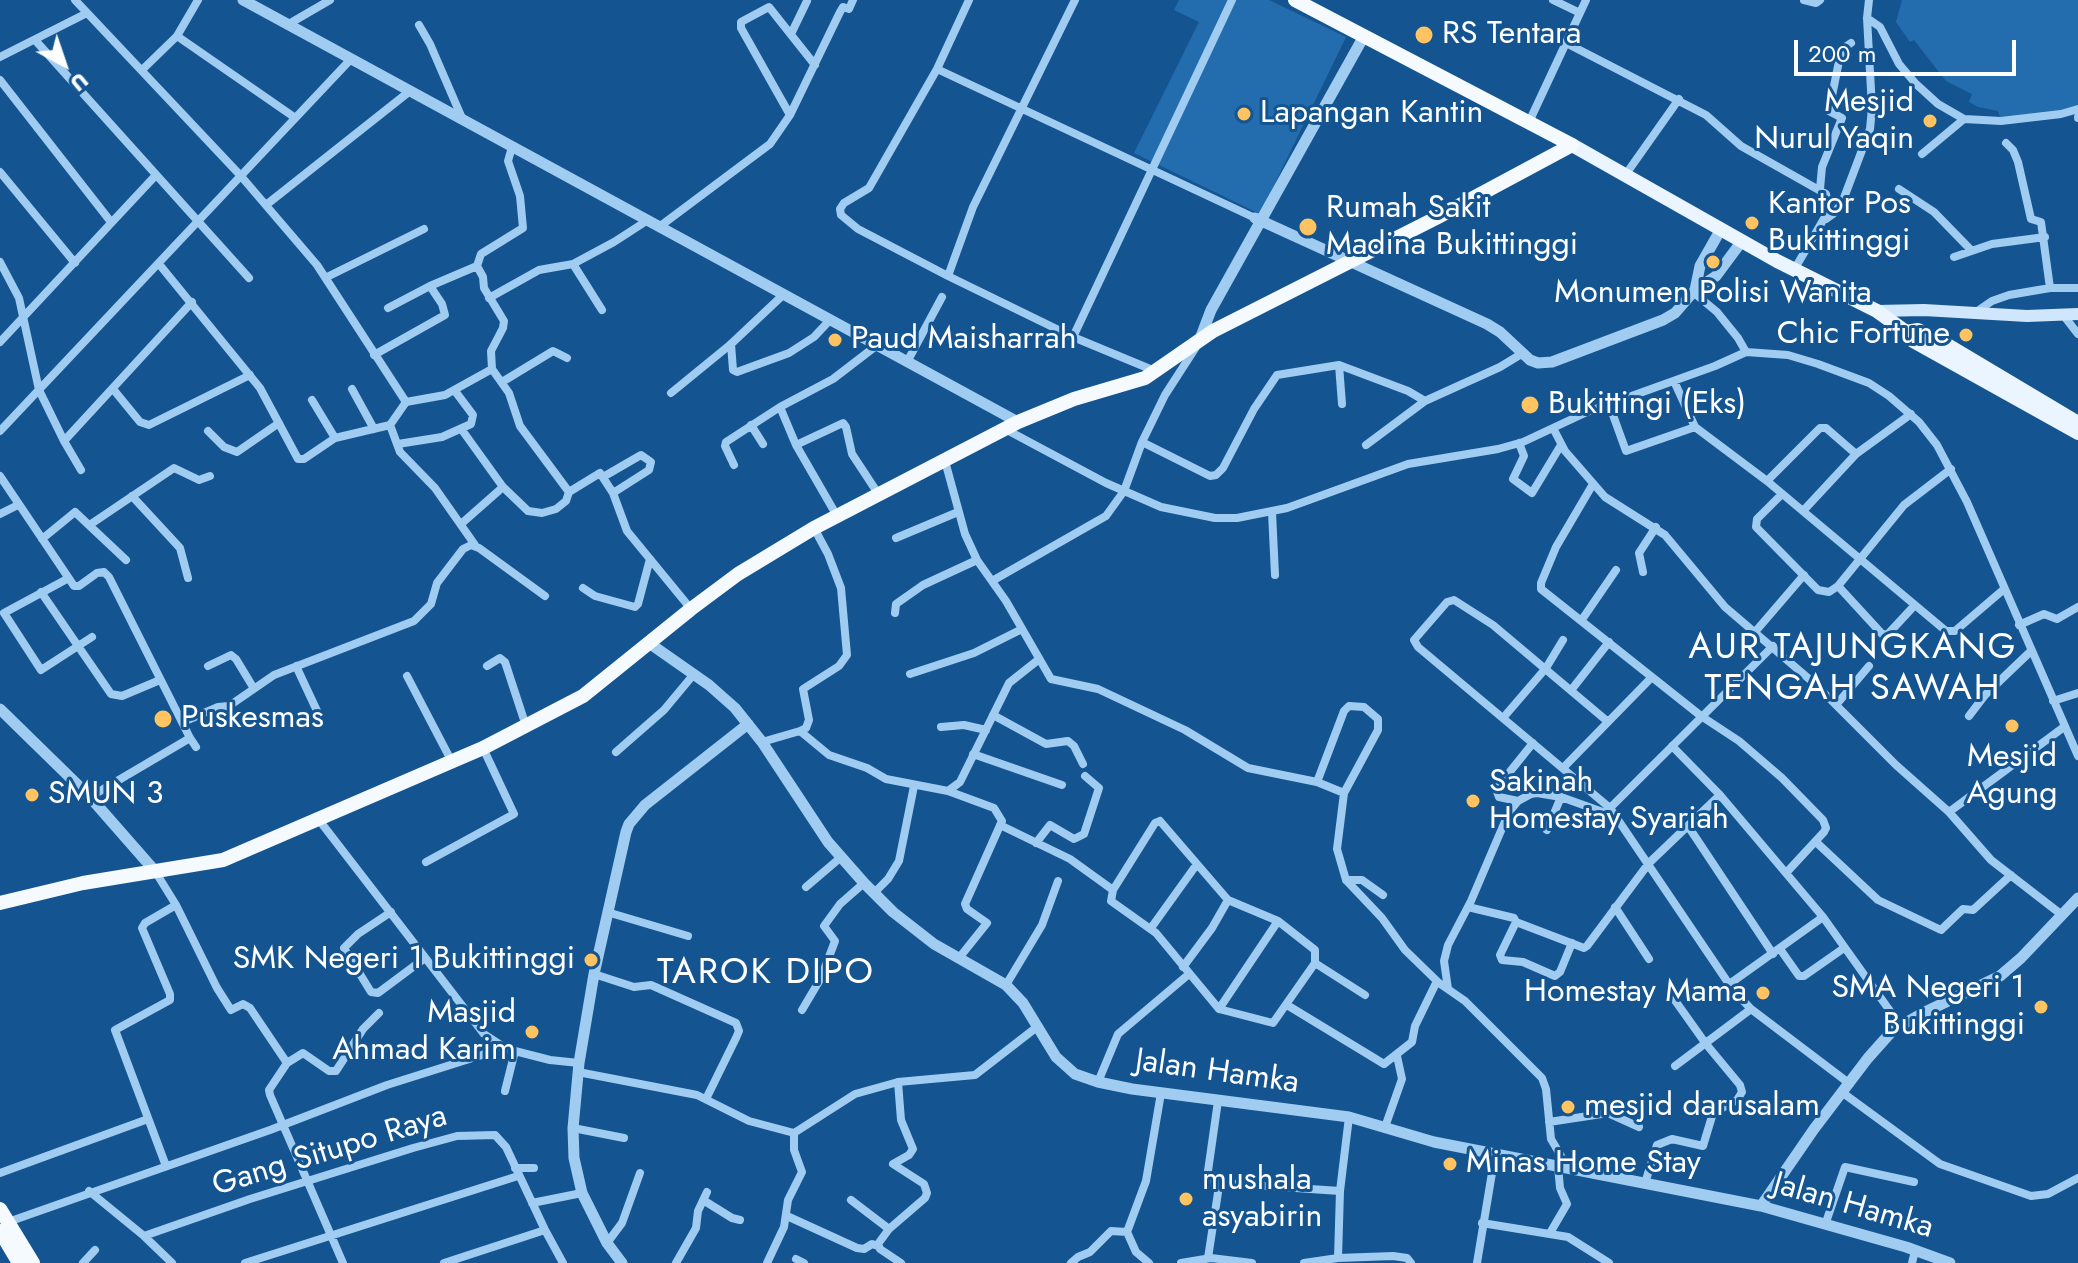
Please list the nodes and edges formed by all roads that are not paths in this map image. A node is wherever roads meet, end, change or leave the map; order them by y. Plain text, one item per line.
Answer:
1 (75, 0) edge
2 (198, 0) edge
3 (243, 0) edge
4 (330, 0) edge
5 (806, 0) edge
6 (818, 0) edge
7 (853, 0) edge
8 (969, 0) edge
9 (1075, 0) edge
10 (1232, 0) edge
11 (1295, 0) edge
12 (1553, 0) edge
13 (1586, 0) edge
14 (1804, 0) edge
15 (1820, 0) edge
16 (1869, 0) edge
17 (87, 13) junction
18 (1580, 13) junction
19 (1867, 18) junction
20 (287, 25) junction
21 (419, 25) dead end
22 (791, 34) junction
23 (177, 36) junction
24 (1364, 36) junction
25 (35, 40) junction
26 (1566, 43) junction
27 (1851, 43) dead end
28 (0, 57) edge
29 (351, 59) junction
30 (815, 65) junction
31 (937, 69) junction
32 (142, 70) junction
33 (0, 80) edge
34 (410, 91) junction
35 (1679, 99) junction
36 (1022, 109) junction
37 (2078, 109) edge
38 (790, 115) junction
39 (294, 117) junction
40 (462, 119) junction
41 (1964, 119) junction
42 (1529, 122) junction
43 (2006, 143) dead end
44 (1572, 145) junction
45 (512, 147) junction
46 (1922, 154) dead end
47 (1151, 170) junction
48 (0, 172) edge
49 (1626, 174) junction
50 (156, 175) junction
51 (240, 175) junction
52 (1820, 189) junction
53 (1899, 189) dead end
54 (266, 205) junction
55 (1259, 219) junction
56 (648, 220) junction
57 (1825, 220) junction
58 (111, 222) junction
59 (199, 222) junction
60 (659, 227) junction
61 (424, 229) dead end
62 (1721, 229) junction
63 (2045, 237) junction
64 (1742, 241) junction
65 (1971, 250) junction
66 (1954, 257) dead end
67 (1346, 262) junction
68 (1, 263) edge
69 (75, 263) junction
70 (159, 264) junction
71 (573, 264) junction
72 (477, 266) junction
73 (1794, 270) junction
74 (948, 276) junction
75 (327, 277) junction
76 (249, 278) dead end
77 (430, 286) junction
78 (2050, 288) junction
79 (2078, 288) edge
80 (1694, 291) junction
81 (783, 295) junction
82 (942, 297) dead end
83 (489, 298) junction
84 (192, 302) junction
85 (388, 308) dead end
86 (602, 310) dead end
87 (1877, 311) junction
88 (1974, 314) junction
89 (2078, 314) edge
90 (2064, 316) junction
91 (25, 317) junction
92 (829, 321) junction
93 (1906, 332) junction
94 (2078, 334) edge
95 (1073, 337) junction
96 (1200, 339) junction
97 (0, 342) edge
98 (731, 344) junction
99 (876, 346) junction
100 (1746, 352) junction
101 (1523, 353) junction
102 (374, 355) junction
103 (567, 358) dead end
104 (907, 362) junction
105 (1339, 365) junction
106 (492, 369) junction
107 (1156, 372) junction
108 (250, 375) junction
109 (1674, 381) junction
110 (502, 382) junction
111 (113, 389) junction
112 (352, 389) dead end
113 (39, 390) junction
114 (455, 391) junction
115 (671, 393) dead end
116 (312, 400) dead end
117 (1425, 401) junction
118 (406, 402) junction
119 (1342, 404) dead end
120 (1609, 404) junction
121 (780, 407) junction
122 (1911, 414) junction
123 (279, 423) junction
124 (2078, 423) edge
125 (390, 425) junction
126 (751, 425) junction
127 (1012, 426) junction
128 (1695, 427) junction
129 (1553, 428) junction
130 (374, 429) junction
131 (462, 430) junction
132 (0, 431) edge
133 (208, 431) dead end
134 (2078, 433) edge
135 (335, 438) junction
136 (64, 441) junction
137 (1142, 442) junction
138 (1519, 443) junction
139 (398, 444) junction
140 (763, 444) dead end
141 (796, 445) junction
142 (1366, 445) dead end
143 (1561, 445) junction
144 (1856, 454) junction
145 (945, 461) junction
146 (734, 465) dead end
147 (1951, 469) junction
148 (81, 470) dead end
149 (0, 476) edge
150 (210, 476) dead end
151 (603, 477) junction
152 (1767, 481) junction
153 (1593, 484) junction
154 (503, 487) junction
155 (1124, 491) junction
156 (569, 492) junction
157 (613, 493) junction
158 (1782, 494) junction
159 (879, 495) junction
160 (132, 496) junction
161 (18, 505) junction
162 (1803, 511) junction
163 (958, 512) junction
164 (1272, 512) junction
165 (0, 514) edge
166 (837, 516) junction
167 (91, 524) junction
168 (461, 524) junction
169 (1656, 527) junction
170 (814, 528) junction
171 (896, 538) dead end
172 (42, 539) junction
173 (475, 545) junction
174 (1860, 558) junction
175 (650, 559) junction
176 (126, 560) dead end
177 (977, 560) junction
178 (1616, 570) dead end
179 (1643, 572) dead end
180 (1275, 575) dead end
181 (1804, 575) junction
182 (188, 578) dead end
183 (67, 579) junction
184 (992, 581) junction
185 (1838, 586) junction
186 (583, 588) dead end
187 (2003, 590) junction
188 (41, 592) junction
189 (545, 596) dead end
190 (1914, 606) junction
191 (2078, 607) edge
192 (2, 608) edge
193 (691, 609) junction
194 (895, 613) dead end
195 (1581, 621) junction
196 (2019, 625) junction
197 (1022, 629) junction
198 (1755, 632) junction
199 (92, 637) dead end
200 (1563, 640) dead end
201 (1609, 642) junction
202 (649, 643) junction
203 (1773, 646) junction
204 (78, 648) junction
205 (2031, 651) junction
206 (1038, 660) junction
207 (208, 666) dead end
208 (296, 666) junction
209 (487, 666) dead end
210 (1869, 666) dead end
211 (1546, 668) junction
212 (694, 674) junction
213 (910, 674) dead end
214 (407, 676) dead end
215 (1652, 677) junction
216 (160, 680) junction
217 (253, 687) junction
218 (1572, 689) junction
219 (2078, 693) edge
220 (2053, 701) junction
221 (1836, 705) junction
222 (0, 709) edge
223 (993, 715) junction
224 (1701, 716) junction
225 (1969, 716) dead end
226 (1503, 718) junction
227 (1607, 721) junction
228 (183, 722) junction
229 (302, 723) dead end
230 (748, 724) junction
231 (526, 726) junction
232 (941, 727) dead end
233 (2064, 727) junction
234 (986, 730) junction
235 (800, 731) junction
236 (190, 738) junction
237 (762, 742) junction
238 (1533, 743) junction
239 (1672, 746) junction
240 (196, 747) dead end
241 (483, 748) junction
242 (616, 752) dead end
243 (973, 754) junction
244 (2078, 756) edge
245 (452, 762) junction
246 (1083, 764) dead end
247 (1564, 767) junction
248 (1085, 776) dead end
249 (1317, 782) junction
250 (1062, 785) dead end
251 (914, 786) junction
252 (948, 791) junction
253 (1344, 793) junction
254 (1720, 795) junction
255 (90, 797) junction
256 (1561, 797) junction
257 (1518, 801) junction
258 (1612, 812) junction
259 (1949, 812) junction
260 (319, 820) junction
261 (1000, 825) junction
262 (1688, 826) junction
263 (1547, 830) dead end
264 (1816, 842) junction
265 (1036, 843) junction
266 (840, 858) junction
267 (426, 862) dead end
268 (1649, 863) junction
269 (1197, 864) junction
270 (154, 870) junction
271 (1786, 873) junction
272 (2011, 875) junction
273 (1346, 880) junction
274 (1058, 881) dead end
275 (864, 883) junction
276 (806, 887) dead end
277 (1113, 890) junction
278 (874, 893) junction
279 (1383, 895) dead end
280 (2078, 898) edge
281 (1228, 900) junction
282 (0, 903) edge
283 (176, 905) junction
284 (1468, 907) junction
285 (1615, 907) junction
286 (391, 912) junction
287 (607, 912) junction
288 (2062, 915) junction
289 (1823, 917) junction
290 (1278, 921) junction
291 (1516, 922) junction
292 (1151, 928) junction
293 (688, 936) dead end
294 (1577, 945) junction
295 (1844, 948) junction
296 (1776, 951) junction
297 (425, 958) junction
298 (959, 958) junction
299 (1649, 959) dead end
300 (1315, 963) junction
301 (1186, 970) junction
302 (594, 974) junction
303 (1437, 981) junction
304 (1006, 985) junction
305 (1728, 985) junction
306 (1448, 989) junction
307 (1365, 995) dead end
308 (1674, 999) dead end
309 (1287, 1005) junction
310 (1219, 1009) junction
311 (1751, 1009) junction
312 (802, 1010) dead end
313 (379, 1013) dead end
314 (1900, 1025) junction
315 (1037, 1027) junction
316 (1706, 1044) junction
317 (500, 1046) junction
318 (515, 1051) junction
319 (1397, 1056) junction
320 (287, 1063) junction
321 (1675, 1066) dead end
322 (578, 1068) junction
323 (898, 1082) junction
324 (1098, 1082) junction
325 (1846, 1088) junction
326 (505, 1091) dead end
327 (1161, 1093) junction
328 (706, 1099) junction
329 (1218, 1101) junction
330 (1349, 1117) junction
331 (148, 1119) junction
332 (1549, 1122) junction
333 (282, 1126) junction
334 (1385, 1127) junction
335 (1639, 1127) dead end
336 (573, 1128) junction
337 (794, 1133) junction
338 (624, 1138) dead end
339 (1495, 1155) junction
340 (166, 1166) junction
341 (1563, 1167) junction
342 (534, 1168) dead end
343 (516, 1172) junction
344 (0, 1173) edge
345 (640, 1173) dead end
346 (2078, 1178) edge
347 (306, 1181) junction
348 (1914, 1182) dead end
349 (1221, 1183) junction
350 (1645, 1183) junction
351 (89, 1191) junction
352 (1340, 1191) junction
353 (582, 1193) junction
354 (851, 1200) dead end
355 (532, 1203) junction
356 (1761, 1206) junction
357 (787, 1216) junction
358 (740, 1220) dead end
359 (2, 1221) edge
360 (1482, 1223) junction
361 (1825, 1225) junction
362 (889, 1229) junction
363 (545, 1230) junction
364 (1127, 1232) junction
365 (1550, 1233) junction
366 (330, 1235) junction
367 (144, 1236) junction
368 (0, 1243) edge
369 (607, 1243) junction
370 (878, 1246) junction
371 (95, 1250) dead end
372 (1913, 1257) edge
373 (1208, 1258) junction
374 (1338, 1258) junction
375 (1360, 1260) edge
376 (1247, 1262) edge
377 (12, 1263) edge
378 (19, 1263) edge
379 (26, 1263) edge
380 (33, 1263) edge
381 (83, 1263) edge
382 (172, 1263) edge
383 (245, 1263) edge
384 (343, 1263) edge
385 (444, 1263) edge
386 (563, 1263) edge
387 (622, 1263) edge
388 (676, 1263) edge
389 (767, 1263) edge
390 (901, 1263) edge
391 (1071, 1263) edge
392 (1148, 1263) edge
393 (1181, 1263) edge
394 (1304, 1263) edge
395 (1411, 1263) edge
396 (1477, 1263) edge
397 (1609, 1263) edge
398 (1950, 1263) edge

1 - 17 street
2 - 23 street
3 - 20 street
4 - 20 street
5 - 6 street
5 - 22 street
7 - 30 street
8 - 31 street
9 - 36 street
10 - 47 street
11 - 24 highway
12 - 18 street
13 - 18 street
14 - 15 street
16 - 19 street
17 - 25 street
17 - 32 street
18 - 26 street
19 - 41 street
19 - 57 street
20 - 29 street
21 - 40 street
22 - 30 street
22 - 38 street
23 - 32 street
23 - 39 street
24 - 42 highway
24 - 55 street
25 - 28 street
25 - 50 street
26 - 35 street
26 - 42 street
27 - 52 street
29 - 34 street
29 - 39 street
30 - 38 street
31 - 36 street
31 - 74 street
32 - 51 street
33 - 58 street
34 - 40 street
34 - 54 street
35 - 49 street
35 - 52 street
36 - 47 street
36 - 74 street
37 - 41 street
38 - 60 street
39 - 51 street
40 - 45 street
41 - 46 street
42 - 44 highway
43 - 63 street
44 - 49 main road
44 - 67 highway
45 - 56 street
45 - 72 street
47 - 55 street
47 - 95 street
48 - 69 street
49 - 62 main road
50 - 58 street
50 - 59 street
51 - 54 street
51 - 59 street
52 - 57 street
53 - 65 street
54 - 75 street
55 - 67 street
55 - 96 street
56 - 60 street
56 - 71 street
57 - 73 street
58 - 69 street
59 - 70 street
59 - 76 street
60 - 81 street
61 - 75 street
62 - 64 main road
62 - 80 street
63 - 65 street
63 - 78 street
64 - 73 main road
64 - 80 street
65 - 66 street
67 - 96 highway
67 - 101 street
68 - 91 street
69 - 91 street
70 - 84 street
70 - 113 street
71 - 83 street
71 - 86 street
72 - 77 street
72 - 83 street
73 - 87 main road
74 - 95 street
75 - 102 street
77 - 85 street
77 - 102 street
78 - 79 street
78 - 88 street
80 - 100 street
80 - 101 street
81 - 92 street
81 - 98 street
82 - 104 street
83 - 106 street
84 - 108 street
84 - 111 street
87 - 88 main road
87 - 93 main road
88 - 90 main road
89 - 90 main road
90 - 94 street
91 - 97 street
91 - 113 street
92 - 98 street
92 - 99 street
93 - 124 main road
93 - 134 main road
95 - 107 street
96 - 107 highway
96 - 137 street
98 - 115 street
99 - 104 street
99 - 121 street
100 - 109 street
100 - 122 street
101 - 117 street
102 - 118 street
103 - 110 street
104 - 127 street
105 - 117 street
105 - 119 street
105 - 137 street
106 - 110 street
106 - 114 street
107 - 127 highway
108 - 111 street
108 - 123 street
109 - 120 street
109 - 128 street
110 - 156 street
111 - 136 street
112 - 130 street
113 - 132 street
113 - 136 street
114 - 118 street
114 - 131 street
116 - 135 street
117 - 142 street
118 - 125 street
120 - 128 street
120 - 129 street
121 - 126 street
121 - 141 street
122 - 144 street
122 - 147 street
123 - 133 street
123 - 135 street
125 - 130 street
125 - 139 street
126 - 140 street
126 - 146 street
127 - 145 highway
127 - 155 street
128 - 152 street
129 - 138 street
129 - 143 street
130 - 135 street
131 - 139 street
131 - 154 street
136 - 148 street
137 - 155 street
138 - 143 street
138 - 164 street
139 - 168 street
141 - 159 street
141 - 166 street
143 - 153 street
144 - 152 street
144 - 162 street
145 - 159 highway
145 - 163 street
147 - 174 street
147 - 187 street
149 - 161 street
150 - 160 street
151 - 156 street
151 - 157 street
151 - 157 street
152 - 158 street
153 - 169 street
153 - 195 street
154 - 156 street
154 - 168 street
155 - 164 street
155 - 184 street
157 - 175 street
158 - 162 street
158 - 181 street
159 - 166 highway
160 - 167 street
160 - 182 street
161 - 165 street
161 - 172 street
162 - 174 street
163 - 171 street
163 - 177 street
164 - 180 street
166 - 170 highway
167 - 172 street
167 - 176 street
168 - 173 street
169 - 179 street
169 - 198 street
170 - 193 highway
170 - 235 street
172 - 183 street
173 - 189 street
173 - 208 street
174 - 185 street
174 - 190 street
175 - 186 street
175 - 193 street
177 - 184 street
177 - 194 street
178 - 195 street
181 - 185 street
181 - 198 street
183 - 188 street
183 - 216 street
184 - 197 street
185 - 190 street
187 - 190 street
187 - 196 street
188 - 192 street
188 - 204 street
191 - 196 street
192 - 204 street
193 - 202 highway
195 - 201 street
196 - 205 street
197 - 206 street
197 - 213 street
198 - 203 street
199 - 204 street
200 - 211 street
201 - 215 street
201 - 218 street
202 - 212 street, Jalan Hamka
202 - 231 highway
203 - 221 street
203 - 224 street
204 - 216 street
205 - 220 street
205 - 225 street
206 - 223 street
206 - 249 street
207 - 217 street
208 - 217 street
208 - 229 street
209 - 231 street
210 - 221 street
211 - 218 street
211 - 226 street
211 - 226 street
212 - 230 street, Jalan Hamka
212 - 242 street
214 - 245 street
215 - 224 street
215 - 227 street
216 - 228 street
217 - 228 street
218 - 227 street
219 - 220 street
220 - 233 street
221 - 259 street
222 - 255 street
223 - 234 street
223 - 246 street
224 - 239 street
224 - 264 street
226 - 238 street
227 - 247 street
228 - 236 street
230 - 237 street, Jalan Hamka
230 - 287 street
231 - 241 highway
232 - 234 street
233 - 244 street
233 - 259 street
234 - 243 street
235 - 237 street
235 - 251 street
236 - 240 street
236 - 255 street
237 - 266 street, Jalan Hamka
238 - 247 street
238 - 257 street
239 - 254 street
239 - 258 street
241 - 245 highway
241 - 267 street
243 - 250 street
243 - 252 street
245 - 260 highway
247 - 258 street
248 - 265 street
249 - 253 street
249 - 253 street
251 - 252 street
251 - 278 street
252 - 261 street
253 - 273 street
254 - 262 street
254 - 271 street
255 - 270 street
256 - 257 street
256 - 258 street
256 - 263 street
257 - 284 street
258 - 268 street
259 - 272 street
260 - 270 highway
260 - 286 street
261 - 265 street
261 - 298 street
262 - 268 street
262 - 296 street
264 - 271 street
264 - 272 street
265 - 277 street
266 - 275 street, Jalan Hamka
266 - 276 street
268 - 285 street
268 - 305 street
269 - 277 street
269 - 281 street
269 - 292 street
270 - 282 highway
270 - 283 street
271 - 289 street
272 - 288 street
273 - 279 street
273 - 303 street
274 - 304 street
275 - 278 street, Jalan Hamka
275 - 312 street
277 - 292 street
278 - 298 street, Jalan Hamka
280 - 288 street
281 - 290 street
281 - 301 street
283 - 320 street
283 - 331 street
284 - 291 street
284 - 306 street
285 - 294 street
285 - 299 street
286 - 297 street
286 - 297 street
287 - 293 street
287 - 302 street
288 - 314 street
289 - 295 street
289 - 296 street
290 - 300 street
290 - 310 street
291 - 294 street
291 - 294 street
292 - 301 street
295 - 296 street
295 - 314 street
296 - 305 street
297 - 317 street
298 - 304 street, Jalan Hamka
300 - 307 street
300 - 309 street
301 - 310 street
301 - 324 street
302 - 322 street
302 - 328 street
303 - 306 street
303 - 319 street
304 - 315 street, Jalan Hamka
305 - 311 street
306 - 332 street
308 - 316 street
309 - 310 street
309 - 319 street
311 - 316 street
311 - 325 street
313 - 320 street
314 - 325 street
315 - 323 street
315 - 324 street, Jalan Hamka
316 - 321 street
316 - 350 street
317 - 318 street
317 - 333 street
318 - 322 street
318 - 326 street
319 - 334 street
320 - 333 street
322 - 328 street
322 - 336 street
323 - 337 street
323 - 362 street
324 - 327 street, Jalan Hamka
325 - 346 street
325 - 356 street
327 - 329 street, Jalan Hamka
327 - 364 street
328 - 337 street
329 - 330 street, Jalan Hamka
329 - 349 street
330 - 334 street, Jalan Hamka
330 - 352 street
331 - 340 street
331 - 344 street
332 - 335 street
332 - 341 street
333 - 340 street
333 - 347 street
334 - 339 street, Jalan Hamka
336 - 338 street
336 - 353 street
337 - 357 street
339 - 341 street, Jalan Hamka
339 - 360 street
340 - 351 street
341 - 350 street, Jalan Hamka
341 - 365 street
342 - 343 street
343 - 347 street, Gang Situpo Raya
343 - 355 street, Gang Situpo Raya
343 - 366 street
345 - 369 street
347 - 366 street
347 - 367 street, Gang Situpo Raya
348 - 361 street
349 - 352 street
349 - 373 street
350 - 356 street, Jalan Hamka
351 - 359 street
351 - 367 street
352 - 374 street
353 - 355 street
353 - 369 street
354 - 362 street
355 - 363 street, Gang Situpo Raya
356 - 361 street, Jalan Hamka
357 - 370 street
357 - 389 street
358 - 388 street
359 - 378 highway
359 - 379 highway
359 - 380 highway
360 - 365 street
360 - 396 street
361 - 372 street, Jalan Hamka
362 - 370 street
363 - 385 street
363 - 386 street, Gang Situpo Raya
364 - 391 street
364 - 392 street
365 - 397 street
366 - 383 street
366 - 384 street
367 - 382 street
368 - 377 highway
369 - 387 street
370 - 390 street
371 - 381 street
372 - 398 street, Jalan Hamka
373 - 376 street
373 - 393 street
374 - 375 street
374 - 394 street
375 - 395 street

